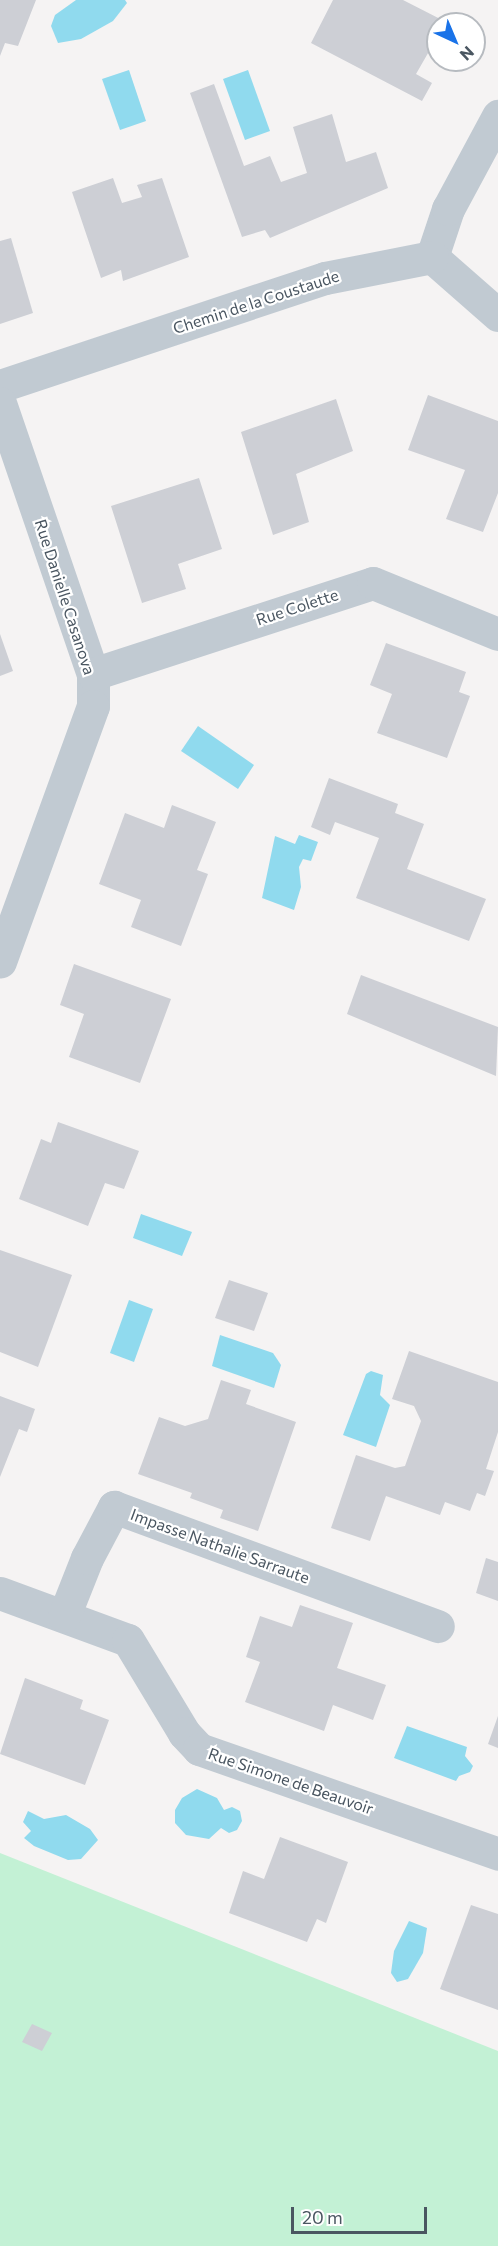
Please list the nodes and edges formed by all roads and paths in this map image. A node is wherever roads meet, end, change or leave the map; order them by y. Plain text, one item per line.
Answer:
1 (498, 116) edge
2 (432, 257) junction
3 (498, 315) edge
4 (0, 386) edge
5 (0, 403) edge
6 (498, 634) edge
7 (93, 674) junction
8 (0, 962) edge
9 (0, 1593) edge
10 (64, 1616) junction
11 (438, 1626) dead end
12 (498, 1854) edge

1 - 2 street
2 - 3 street
2 - 4 street, Chemin de la Coustaude
5 - 7 street, Rue Danielle Casanova
6 - 7 street, Rue Colette
7 - 8 street, Rue Danielle Casanova
9 - 10 street, Rue Simone de Beauvoir
10 - 11 street, Impasse Nathalie Sarraute
10 - 12 street, Rue Simone de Beauvoir

